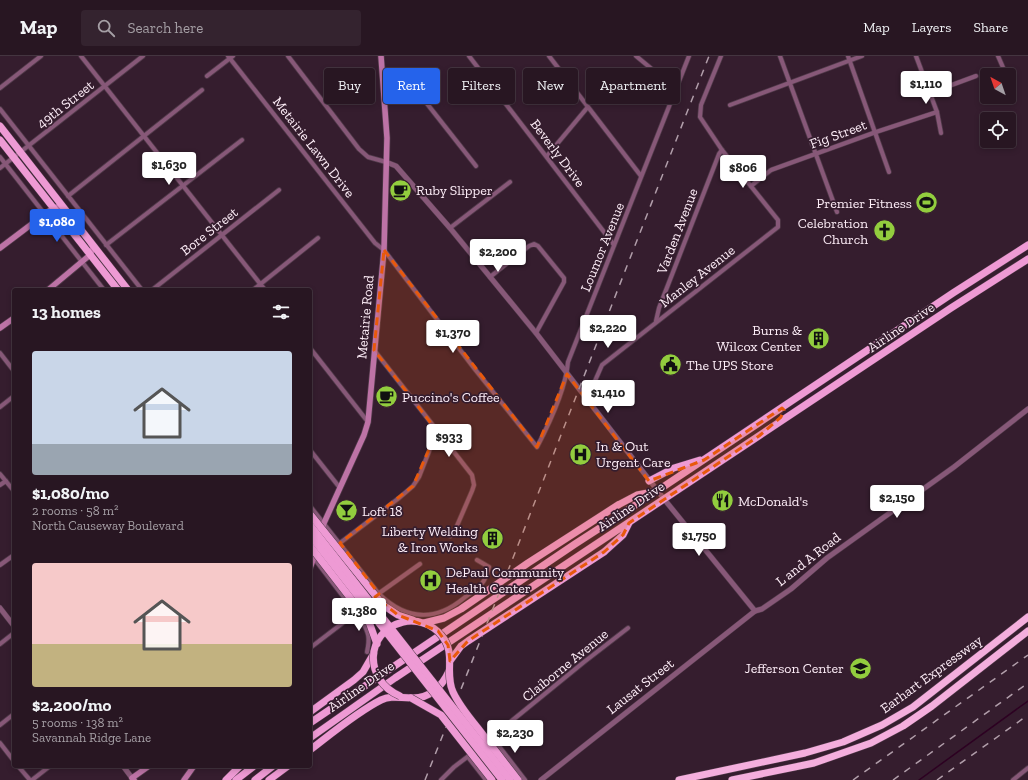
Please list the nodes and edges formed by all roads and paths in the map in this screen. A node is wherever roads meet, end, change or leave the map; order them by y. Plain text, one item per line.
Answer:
1 (41, 56) edge
2 (81, 56) edge
3 (143, 56) edge
4 (288, 56) edge
5 (381, 56) edge
6 (469, 56) edge
7 (548, 56) edge
8 (636, 56) edge
9 (690, 56) edge
10 (721, 56) edge
11 (780, 56) edge
12 (862, 56) edge
13 (916, 56) edge
14 (998, 56) edge
15 (230, 57) edge
16 (849, 58) edge
17 (651, 68) edge
18 (1002, 68) edge
19 (383, 75) edge
20 (207, 76) dead end
21 (976, 76) dead end
22 (680, 80) edge
23 (789, 83) junction
24 (105, 86) junction
25 (0, 88) edge
26 (202, 90) dead end
27 (930, 93) junction
28 (385, 104) edge
29 (427, 104) edge
30 (670, 104) edge
31 (730, 105) dead end
32 (588, 108) junction
33 (0, 109) edge
34 (937, 112) junction
35 (0, 126) edge
36 (876, 132) junction
37 (941, 133) dead end
38 (144, 136) junction
39 (0, 140) edge
40 (242, 140) dead end
41 (28, 146) junction
42 (722, 150) junction
43 (21, 152) junction
44 (815, 154) junction
45 (547, 156) junction
46 (0, 157) edge
47 (14, 157) junction
48 (386, 162) junction
49 (5, 164) junction
50 (476, 166) dead end
51 (0, 168) edge
52 (889, 172) dead end
53 (641, 176) junction
54 (510, 182) dead end
55 (183, 185) junction
56 (751, 186) junction
57 (279, 190) dead end
58 (68, 196) junction
59 (53, 208) junction
60 (836, 212) dead end
61 (45, 214) junction
62 (73, 220) junction
63 (450, 228) junction
64 (222, 234) junction
65 (318, 238) dead end
66 (89, 240) junction
67 (106, 245) junction
68 (614, 245) junction
69 (1028, 245) edge
70 (0, 248) edge
71 (384, 250) junction
72 (90, 255) junction
73 (1028, 259) edge
74 (82, 262) junction
75 (490, 277) junction
76 (261, 284) junction
77 (50, 288) edge
78 (102, 288) edge
79 (116, 288) edge
80 (126, 288) edge
81 (140, 288) edge
82 (154, 288) edge
83 (256, 288) edge
84 (264, 288) edge
85 (916, 317) junction
86 (12, 319) edge
87 (656, 321) junction
88 (923, 327) junction
89 (0, 328) edge
90 (536, 333) junction
91 (374, 350) junction
92 (312, 351) edge
93 (0, 353) edge
94 (12, 368) edge
95 (567, 374) junction
96 (12, 398) edge
97 (586, 399) junction
98 (0, 407) edge
99 (782, 408) junction
100 (1028, 409) edge
101 (368, 422) junction
102 (437, 431) junction
103 (759, 436) junction
104 (537, 447) joint
105 (312, 453) edge
106 (704, 460) junction
107 (0, 474) edge
108 (6, 481) junction
109 (649, 481) junction
110 (0, 485) edge
111 (340, 488) junction
112 (12, 489) edge
113 (657, 491) junction
114 (664, 499) junction
115 (312, 508) edge
116 (312, 516) edge
117 (324, 523) junction
118 (629, 523) junction
119 (312, 528) edge
120 (450, 536) dead end
121 (312, 538) edge
122 (340, 543) junction
123 (312, 549) edge
124 (12, 556) edge
125 (312, 556) edge
126 (314, 558) junction
127 (477, 560) dead end
128 (312, 563) edge
129 (420, 564) dead end
130 (0, 565) edge
131 (379, 594) junction
132 (0, 608) edge
133 (356, 612) junction
134 (755, 612) junction
135 (1028, 617) edge
136 (421, 622) junction
137 (12, 623) edge
138 (628, 628) dead end
139 (1028, 631) edge
140 (12, 635) edge
141 (0, 644) edge
142 (377, 644) junction
143 (312, 646) edge
144 (370, 652) junction
145 (450, 661) junction
146 (449, 671) junction
147 (400, 696) junction
148 (411, 698) junction
149 (312, 710) edge
150 (12, 716) edge
151 (312, 722) edge
152 (0, 725) edge
153 (312, 737) edge
154 (492, 737) junction
155 (0, 743) edge
156 (312, 749) edge
157 (468, 757) junction
158 (12, 758) edge
159 (20, 768) edge
160 (47, 768) edge
161 (124, 768) edge
162 (146, 768) edge
163 (193, 768) edge
164 (238, 768) edge
165 (251, 768) edge
166 (270, 768) edge
167 (285, 768) edge
168 (1028, 768) edge
169 (132, 779) edge
170 (31, 780) edge
171 (184, 780) edge
172 (226, 780) edge
173 (236, 780) edge
174 (255, 780) edge
175 (269, 780) edge
176 (441, 780) edge
177 (486, 780) edge
178 (492, 780) edge
179 (502, 780) edge
180 (510, 780) edge
181 (518, 780) edge
182 (525, 780) edge
183 (541, 780) edge
184 (679, 780) edge
185 (732, 780) edge
186 (1012, 780) edge

1 - 25 street
2 - 24 street
3 - 24 street, 49th Street
4 - 48 street
5 - 19 main road, Metairie Road
6 - 45 street, Beverly Drive
7 - 32 street
8 - 17 street
9 - 22 street, Loumor Avenue
10 - 42 street
11 - 23 street
12 - 16 street
13 - 27 street
14 - 18 street
15 - 20 street
15 - 71 street, Metairie Lawn Drive
16 - 23 street
16 - 36 street
21 - 27 street
23 - 31 street
23 - 44 street
24 - 38 street
24 - 41 street, 49th Street
26 - 38 street
27 - 34 street
28 - 48 main road, Metairie Road
29 - 50 street
30 - 53 street, Loumor Avenue
32 - 45 street
32 - 53 street
33 - 41 street
34 - 36 street, Fig Street
34 - 37 street
35 - 43 highway
36 - 44 street, Fig Street
36 - 52 street
38 - 55 street
38 - 58 street
39 - 47 highway
40 - 55 street
41 - 43 street, 49th Street
41 - 58 street
42 - 56 street
42 - 87 street, Varden Avenue
43 - 47 street, 49th Street
43 - 62 highway
44 - 56 street, Fig Street
44 - 60 street
45 - 68 street, Beverly Drive
46 - 49 street
47 - 49 street, 49th Street
47 - 59 highway
48 - 63 street
48 - 71 main road, Metairie Road
49 - 51 street, 49th Street
49 - 61 street
53 - 68 street, Loumor Avenue
54 - 63 street
55 - 64 street
55 - 67 street
56 - 87 street, Manley Avenue
57 - 64 street, Bore Street
58 - 67 street
59 - 61 main road
59 - 62 main road
59 - 72 highway
61 - 70 main road
61 - 74 street
62 - 66 highway
63 - 75 street
64 - 76 street
64 - 82 street, Bore Street
65 - 76 street
66 - 72 main road
66 - 80 highway
67 - 81 street
68 - 95 street, Loumor Avenue
69 - 85 highway, Airline Drive
71 - 91 main road, Metairie Road
71 - 104 street, Metairie Lawn Drive
72 - 74 main road
72 - 79 highway
73 - 88 highway, Airline Drive
74 - 77 main road
74 - 78 street
75 - 90 street
75 - 90 street
76 - 83 street
76 - 84 street
85 - 88 highway
85 - 99 highway, Airline Drive
86 - 89 main road
87 - 97 street, Manley Avenue
88 - 103 highway, Airline Drive
90 - 95 street
91 - 101 main road, Metairie Road
91 - 102 street
92 - 101 street
93 - 94 street
95 - 97 street
95 - 104 street, Loumor Avenue
96 - 98 street
97 - 109 street
99 - 103 highway
99 - 106 highway, Airline Drive
100 - 134 street, L and A Road
101 - 111 main road, Metairie Road
102 - 120 street
102 - 122 street
103 - 114 highway, Airline Drive
105 - 111 street
106 - 109 highway
106 - 113 highway, Airline Drive
107 - 108 street
108 - 110 street
108 - 112 street
109 - 113 street
111 - 117 main road, Metairie Road
113 - 114 street
113 - 136 highway, bridge
113 - 151 highway, Airline Drive
114 - 118 highway, Airline Drive
114 - 134 street
115 - 117 street
116 - 136 highway, bridge
117 - 122 street
117 - 126 main road, Metairie Road
118 - 145 highway, bridge
118 - 153 highway, Airline Drive
119 - 180 highway, bridge
121 - 179 highway, bridge
122 - 131 street
123 - 142 highway, bridge
124 - 130 street
125 - 126 street
126 - 128 main road, Metairie Road
126 - 133 street
127 - 131 street
129 - 131 street
131 - 133 street
132 - 137 street
133 - 143 street
133 - 144 street
134 - 183 street, Lausat Street
135 - 184 highway, Earhart Expressway
136 - 142 highway, bridge
136 - 145 highway, bridge
138 - 154 street, Claiborne Avenue
139 - 185 highway, Earhart Expressway
140 - 141 street
142 - 144 highway, bridge
144 - 147 highway, bridge
144 - 149 highway
145 - 146 highway, bridge
146 - 148 highway, bridge
146 - 181 highway, bridge
147 - 148 highway, bridge
147 - 156 highway
148 - 178 highway, bridge
150 - 152 street
154 - 157 street, Claiborne Avenue
154 - 182 street
155 - 158 street
157 - 176 street, Claiborne Avenue
157 - 177 street
159 - 170 street
160 - 170 street
161 - 169 street
162 - 169 main road
163 - 171 main road
164 - 172 highway
165 - 173 highway
166 - 174 highway
167 - 175 highway
168 - 186 street

